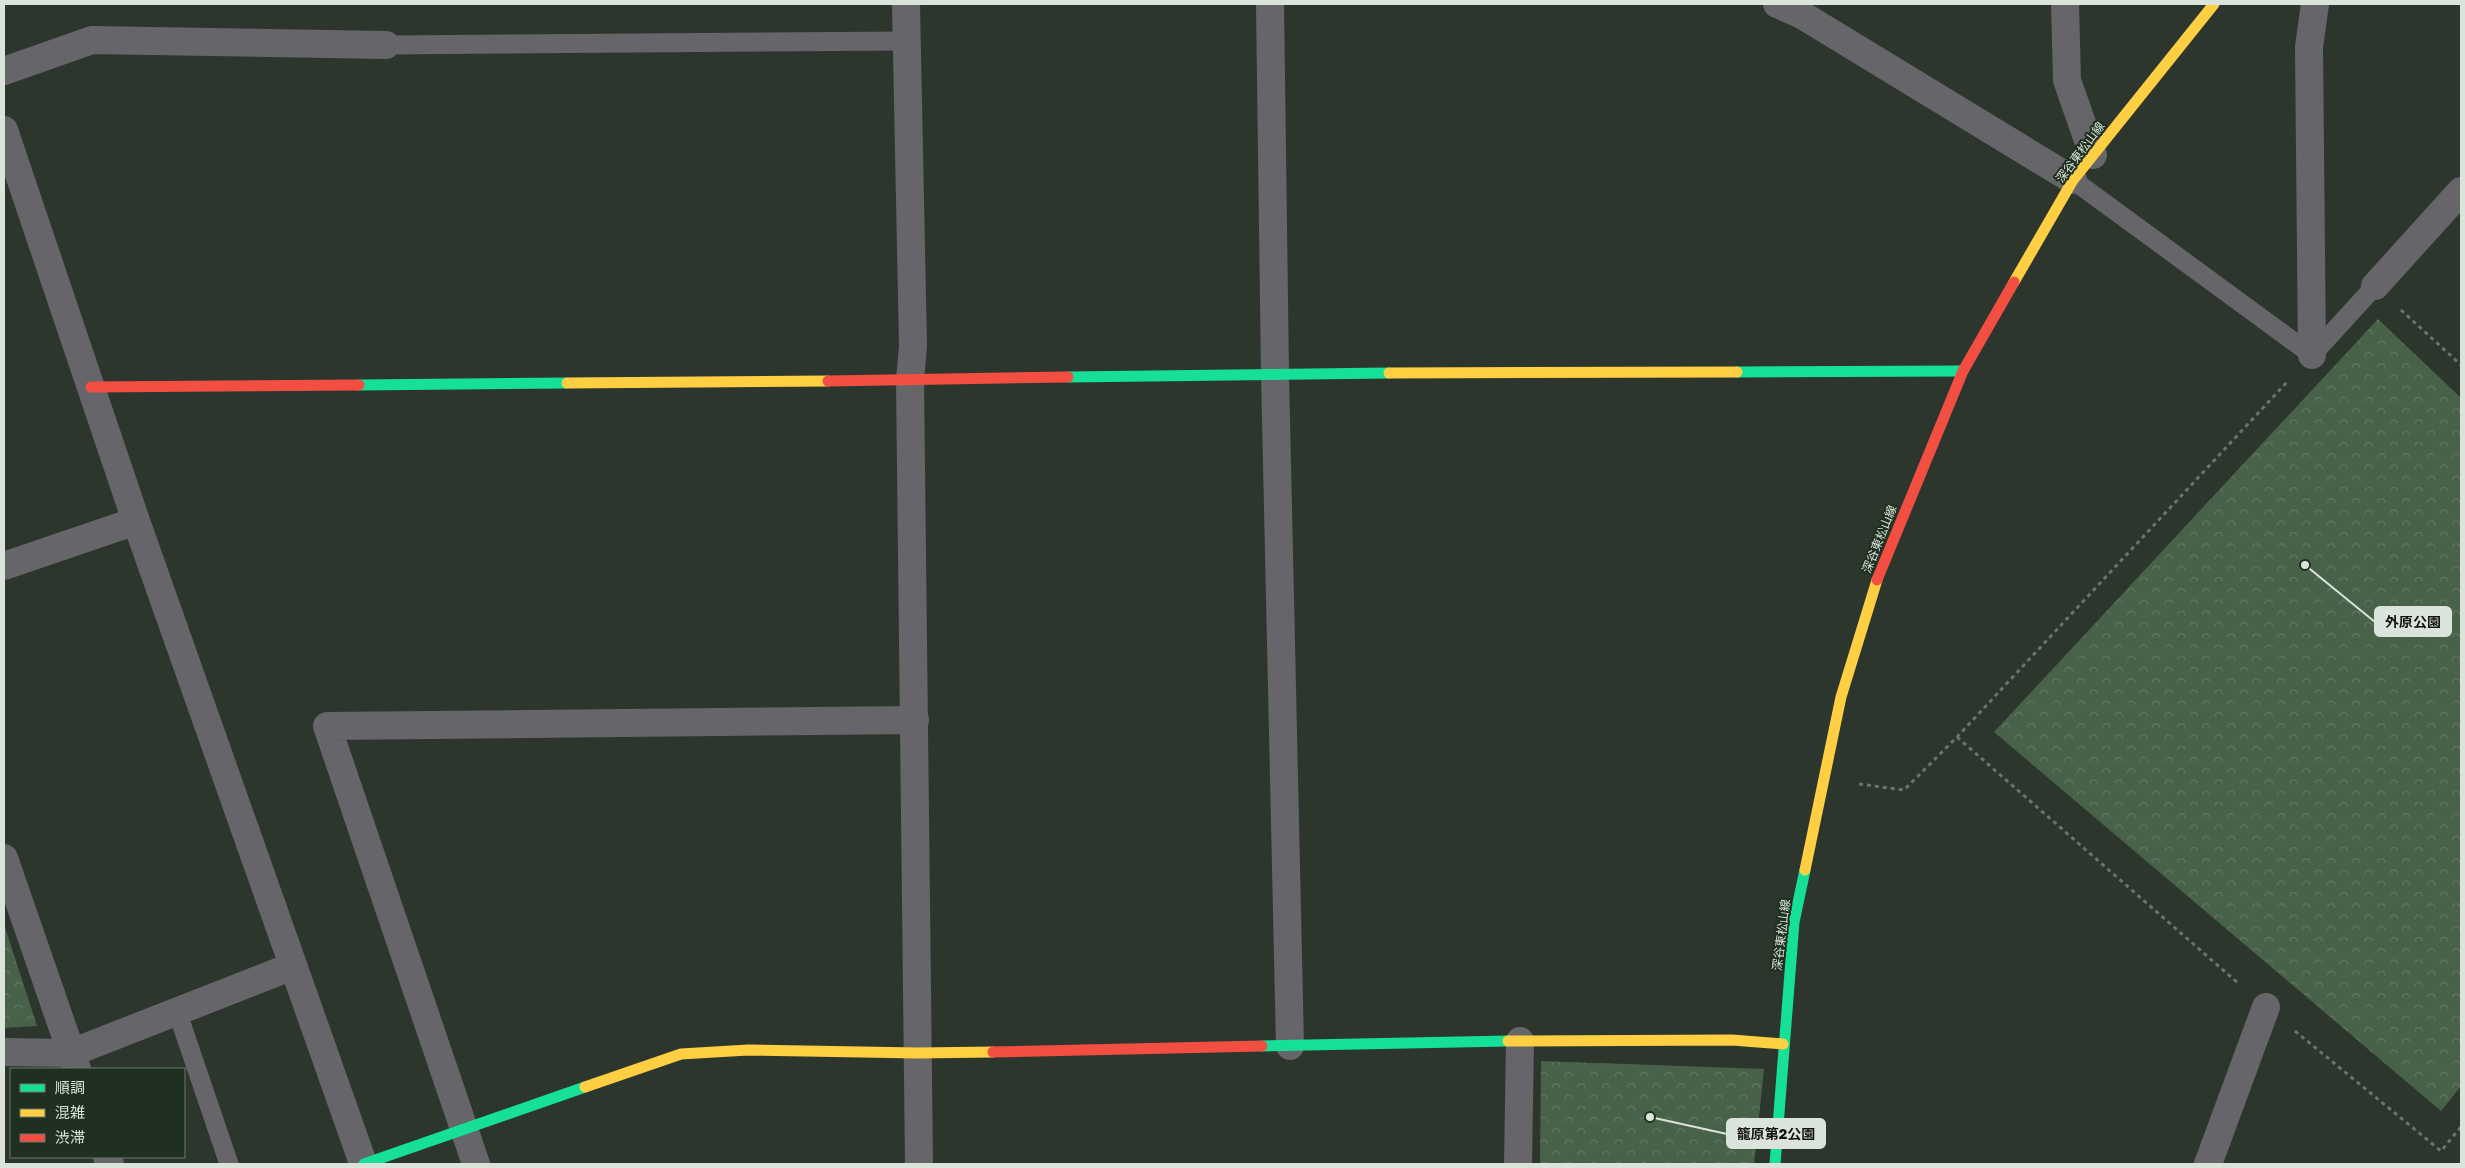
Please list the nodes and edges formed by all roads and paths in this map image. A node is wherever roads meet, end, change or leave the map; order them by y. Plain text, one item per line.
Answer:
1 (906, 4) edge
2 (1270, 4) edge
3 (1777, 4) edge
4 (2065, 4) edge
5 (2214, 4) edge
6 (2315, 4) edge
7 (907, 41) junction
8 (386, 45) joint
9 (4, 71) edge
10 (4, 130) edge
11 (2093, 155) junction
12 (2073, 180) junction
13 (2461, 191) edge
14 (2375, 286) junction
15 (2312, 355) junction
16 (2461, 365) edge
17 (1963, 371) junction
18 (1275, 374) junction
19 (910, 380) junction
20 (91, 387) junction
21 (136, 521) junction
22 (4, 566) edge
23 (915, 720) junction
24 (1957, 737) junction
25 (1824, 779) junction
26 (4, 858) edge
27 (293, 966) junction
28 (2266, 1008) junction
29 (177, 1011) junction
30 (1520, 1041) junction
31 (1783, 1044) junction
32 (1290, 1046) junction
33 (4, 1052) edge
34 (918, 1053) junction
35 (74, 1061) edge
36 (2461, 1127) edge
37 (464, 1129) junction
38 (229, 1164) edge
39 (363, 1164) edge
40 (476, 1164) edge
41 (919, 1164) edge
42 (1518, 1164) edge
43 (1775, 1164) edge
44 (2208, 1164) edge

1 - 7 street
2 - 18 street
3 - 12 street
4 - 11 street
5 - 11 street, 深谷東松山線
6 - 15 street
7 - 8 lane
7 - 19 street
8 - 9 street
10 - 20 street
11 - 12 street, 深谷東松山線
12 - 15 lane
12 - 17 street, 深谷東松山線
13 - 14 street
14 - 15 lane
14 - 16 path
15 - 24 path
17 - 18 street
17 - 25 street, 深谷東松山線
18 - 19 street
18 - 32 street
19 - 20 street
19 - 23 street
20 - 21 street
21 - 22 street
21 - 27 street
23 - 34 street
23 - 37 street
24 - 25 path
24 - 28 path
25 - 31 street, 深谷東松山線
26 - 35 street
27 - 29 street
27 - 39 street
28 - 36 path
28 - 44 street
29 - 35 street
29 - 38 lane
30 - 31 street
30 - 32 street
30 - 42 street
31 - 43 street, 深谷東松山線
32 - 34 street
33 - 35 street
34 - 37 street
34 - 41 street
37 - 39 street
37 - 40 street

